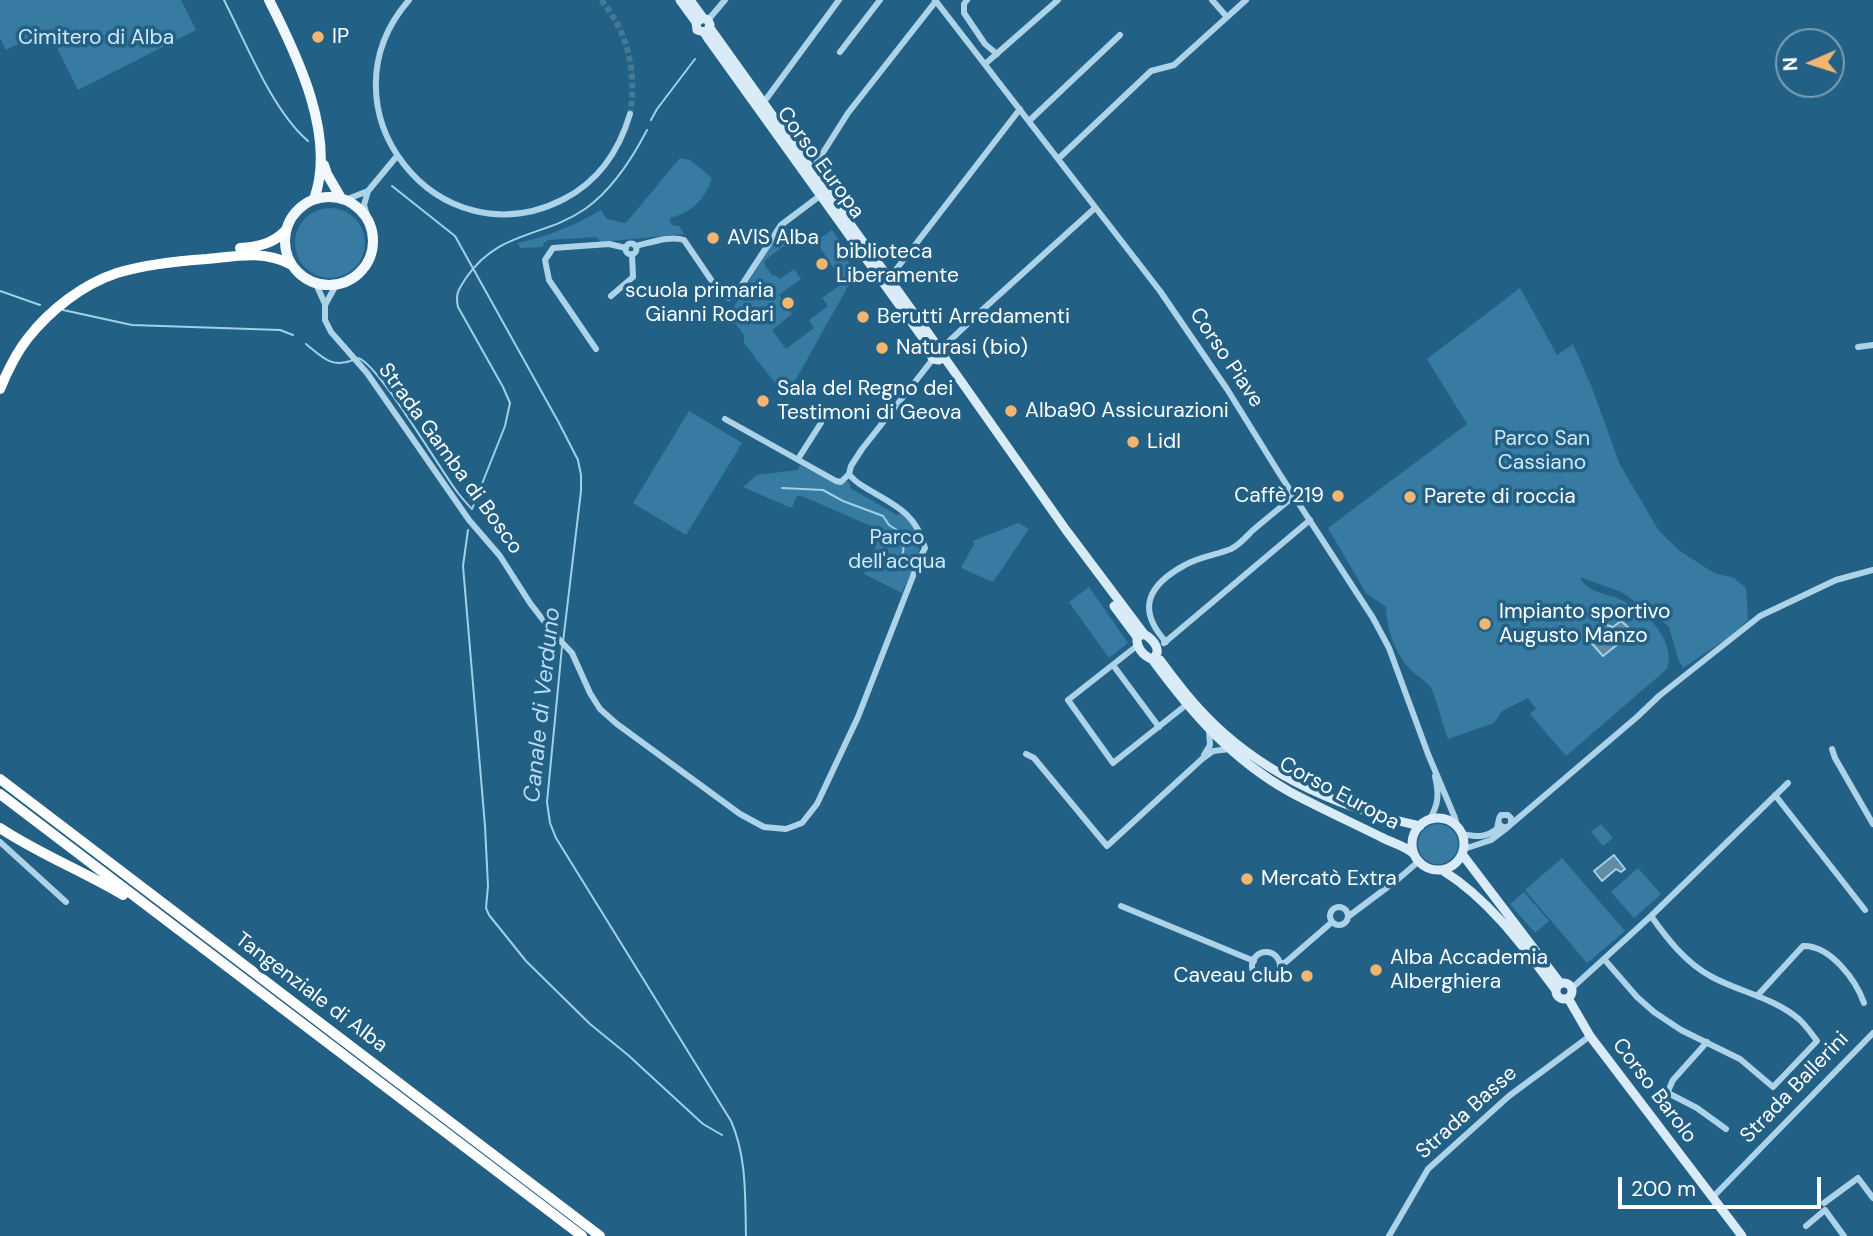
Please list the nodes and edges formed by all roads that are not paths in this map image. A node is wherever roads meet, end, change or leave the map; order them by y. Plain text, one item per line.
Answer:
1 (269, 0) edge
2 (409, 0) edge
3 (680, 0) edge
4 (690, 0) edge
5 (725, 0) edge
6 (839, 0) edge
7 (880, 0) edge
8 (967, 0) edge
9 (1058, 0) edge
10 (1212, 0) edge
11 (1246, 0) edge
12 (936, 1) edge
13 (1227, 18) junction
14 (704, 24) junction
15 (1120, 35) dead end
16 (840, 52) dead end
17 (998, 54) junction
18 (985, 64) junction
19 (764, 102) junction
20 (1020, 109) junction
21 (630, 114) tunnel mouth
22 (1029, 121) junction
23 (321, 154) junction
24 (397, 156) junction
25 (1058, 159) junction
26 (812, 170) junction
27 (368, 191) junction
28 (821, 195) junction
29 (343, 199) junction
30 (314, 200) junction
31 (1095, 208) junction
32 (369, 222) junction
33 (285, 232) junction
34 (635, 246) junction
35 (626, 247) junction
36 (632, 254) junction
37 (290, 264) junction
38 (887, 281) junction
39 (316, 284) junction
40 (335, 285) junction
41 (611, 296) dead end
42 (325, 305) junction
43 (1873, 345) edge
44 (1858, 347) dead end
45 (596, 349) dead end
46 (938, 352) junction
47 (0, 372) edge
48 (0, 389) edge
49 (725, 419) dead end
50 (821, 423) dead end
51 (797, 459) junction
52 (849, 474) junction
53 (1294, 496) junction
54 (1310, 520) junction
55 (1873, 570) edge
56 (1140, 639) junction
57 (1166, 642) junction
58 (1155, 655) junction
59 (1113, 665) junction
60 (1186, 705) junction
61 (1158, 727) junction
62 (1209, 730) junction
63 (1230, 749) junction
64 (1832, 749) dead end
65 (1026, 754) dead end
66 (1202, 759) junction
67 (1433, 768) junction
68 (0, 770) edge
69 (0, 779) edge
70 (1788, 783) dead end
71 (0, 794) edge
72 (1775, 795) junction
73 (1526, 811) junction
74 (1509, 816) junction
75 (1429, 820) junction
76 (1498, 823) junction
77 (60, 824) junction
78 (1873, 824) edge
79 (1420, 826) junction
80 (1509, 826) junction
81 (0, 828) edge
82 (1459, 830) junction
83 (0, 842) edge
84 (1463, 852) junction
85 (1416, 858) junction
86 (1443, 870) junction
87 (66, 902) dead end
88 (1121, 906) dead end
89 (1865, 910) dead end
90 (1349, 916) junction
91 (1651, 916) junction
92 (1332, 922) junction
93 (180, 930) junction
94 (1604, 959) junction
95 (1254, 961) junction
96 (1280, 964) junction
97 (1558, 986) junction
98 (1572, 988) junction
99 (1757, 996) junction
100 (1567, 998) junction
101 (1864, 1003) dead end
102 (1873, 1032) edge
103 (1590, 1035) junction
104 (1707, 1042) junction
105 (1726, 1129) dead end
106 (1712, 1198) junction
107 (1873, 1198) edge
108 (1824, 1203) dead end
109 (1806, 1226) dead end
110 (582, 1236) edge
111 (600, 1236) edge
112 (1389, 1236) edge
113 (1742, 1236) edge
114 (1844, 1236) edge

1 - 23 main road
2 - 24 street
3 - 14 main road, Corso Europa
4 - 14 main road, Corso Europa
5 - 14 street
6 - 19 street
7 - 16 street
8 - 17 street
9 - 17 street
10 - 13 street
11 - 13 street
12 - 18 street, Corso Piave
12 - 26 street
13 - 25 street
14 - 19 main road, Corso Europa
14 - 28 main road, Corso Europa
15 - 22 street
17 - 18 street
18 - 20 street, Corso Piave
19 - 26 main road, Corso Europa
20 - 22 street, Corso Piave
20 - 38 street
21 - 24 street
22 - 25 street, Corso Piave
23 - 29 main road
23 - 30 main road
24 - 27 street
25 - 31 street, Corso Piave
26 - 38 main road, Corso Europa
27 - 29 street
27 - 32 street
28 - 34 street
28 - 38 main road, Corso Europa
29 - 30 main road
29 - 32 main road
30 - 33 main road
31 - 46 street
31 - 53 street, Corso Piave
32 - 40 main road
33 - 37 main road
33 - 47 highway
34 - 35 street
34 - 36 street
35 - 36 street
35 - 45 street
36 - 41 street
37 - 39 main road
37 - 48 highway
38 - 46 main road, Corso Europa
39 - 40 main road
39 - 42 street, Strada Gamba di Bosco
40 - 42 street
42 - 52 street, Strada Gamba di Bosco
43 - 44 street
46 - 52 street
46 - 56 main road, Corso Europa
46 - 56 main road, Corso Europa
49 - 51 street
50 - 51 street
51 - 52 street
53 - 54 street, Corso Piave
53 - 57 street
54 - 57 street
54 - 67 street, Corso Piave
55 - 73 street
56 - 58 main road
56 - 58 main road
56 - 59 street
57 - 58 street
58 - 60 main road, Corso Europa
58 - 79 main road, Corso Europa
59 - 61 street
59 - 61 street
60 - 61 street
60 - 62 main road, Corso Europa
62 - 63 main road, Corso Europa
62 - 66 street
63 - 66 street
63 - 85 main road, Corso Europa
64 - 78 street
65 - 66 street
67 - 75 street
67 - 82 street
68 - 77 highway
69 - 77 highway, Tangenziale di Alba
70 - 72 street
71 - 93 highway, Tangenziale di Alba
72 - 89 street
72 - 91 street
73 - 74 street
73 - 80 street
74 - 76 street
74 - 80 street
75 - 79 main road
75 - 82 main road
76 - 80 street
76 - 82 street
77 - 111 highway, Tangenziale di Alba
79 - 85 main road
80 - 84 street
81 - 93 highway
82 - 84 main road
83 - 87 street
84 - 86 main road
84 - 97 main road
85 - 86 main road
85 - 90 street
86 - 97 main road
88 - 95 street
90 - 92 street
90 - 92 street
91 - 94 street
91 - 99 street
92 - 96 street
93 - 110 highway, Tangenziale di Alba
94 - 98 street
94 - 104 street
95 - 96 street
95 - 96 street
97 - 98 main road
97 - 100 main road
98 - 100 main road
99 - 101 street
99 - 104 street
100 - 103 main road, Corso Barolo
102 - 106 street, Strada Ballerini
103 - 106 main road, Corso Barolo
103 - 112 street, Strada Basse
104 - 105 street
106 - 113 main road, Corso Barolo
107 - 108 street
109 - 114 street

